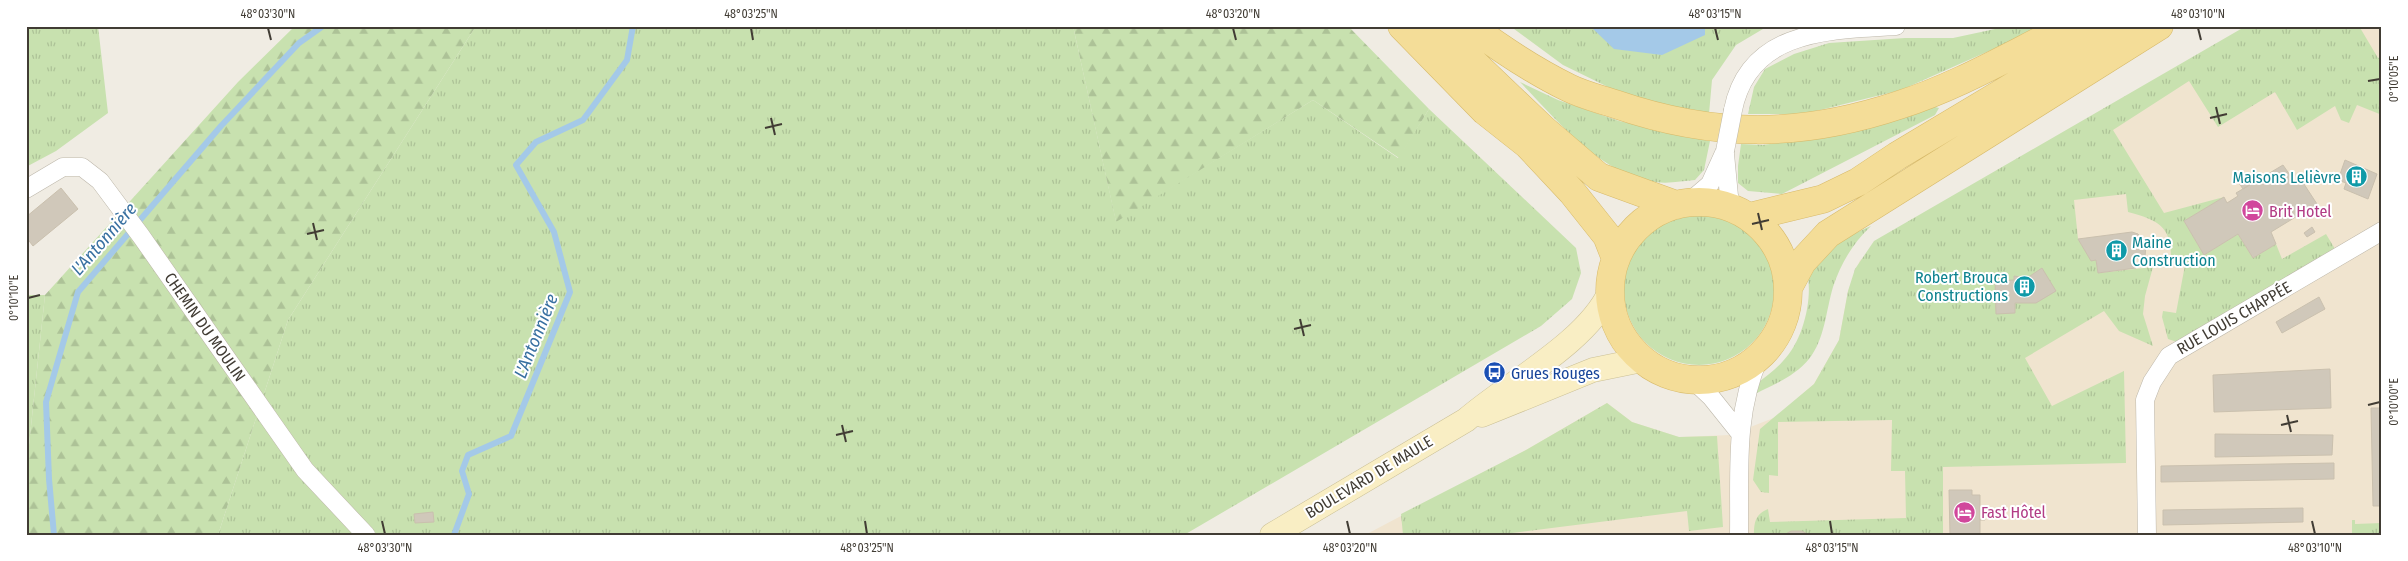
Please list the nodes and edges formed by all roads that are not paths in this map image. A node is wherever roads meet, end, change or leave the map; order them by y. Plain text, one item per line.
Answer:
1 (1402, 26) edge
2 (1435, 26) edge
3 (1470, 26) edge
4 (1896, 26) edge
5 (2070, 26) edge
6 (2114, 26) edge
7 (2159, 26) edge
8 (1725, 151) junction
9 (26, 189) edge
10 (1682, 204) junction
11 (1741, 213) junction
12 (2382, 231) edge
13 (1616, 259) junction
14 (1788, 288) junction
15 (1610, 292) junction
16 (1759, 358) junction
17 (1642, 360) junction
18 (1693, 380) junction
19 (1466, 420) junction
20 (1739, 432) junction
21 (366, 535) edge
22 (1272, 535) edge
23 (1739, 535) edge
24 (2147, 535) edge

1 - 13 main road
2 - 10 main road
3 - 5 main road
4 - 8 street, bridge
6 - 11 main road
7 - 14 main road
8 - 10 street
8 - 11 street
9 - 21 street, CHEMIN DU MOULIN
10 - 11 main road
10 - 13 main road
11 - 14 main road
12 - 24 street, RUE LOUIS CHAPPÉE
13 - 15 main road
14 - 16 main road
15 - 17 main road
15 - 19 main road, BOULEVARD DE MAULE
16 - 18 main road
16 - 20 street
17 - 18 main road
17 - 19 main road, BOULEVARD DE MAULE
18 - 20 street
19 - 22 main road, BOULEVARD DE MAULE
20 - 23 street

